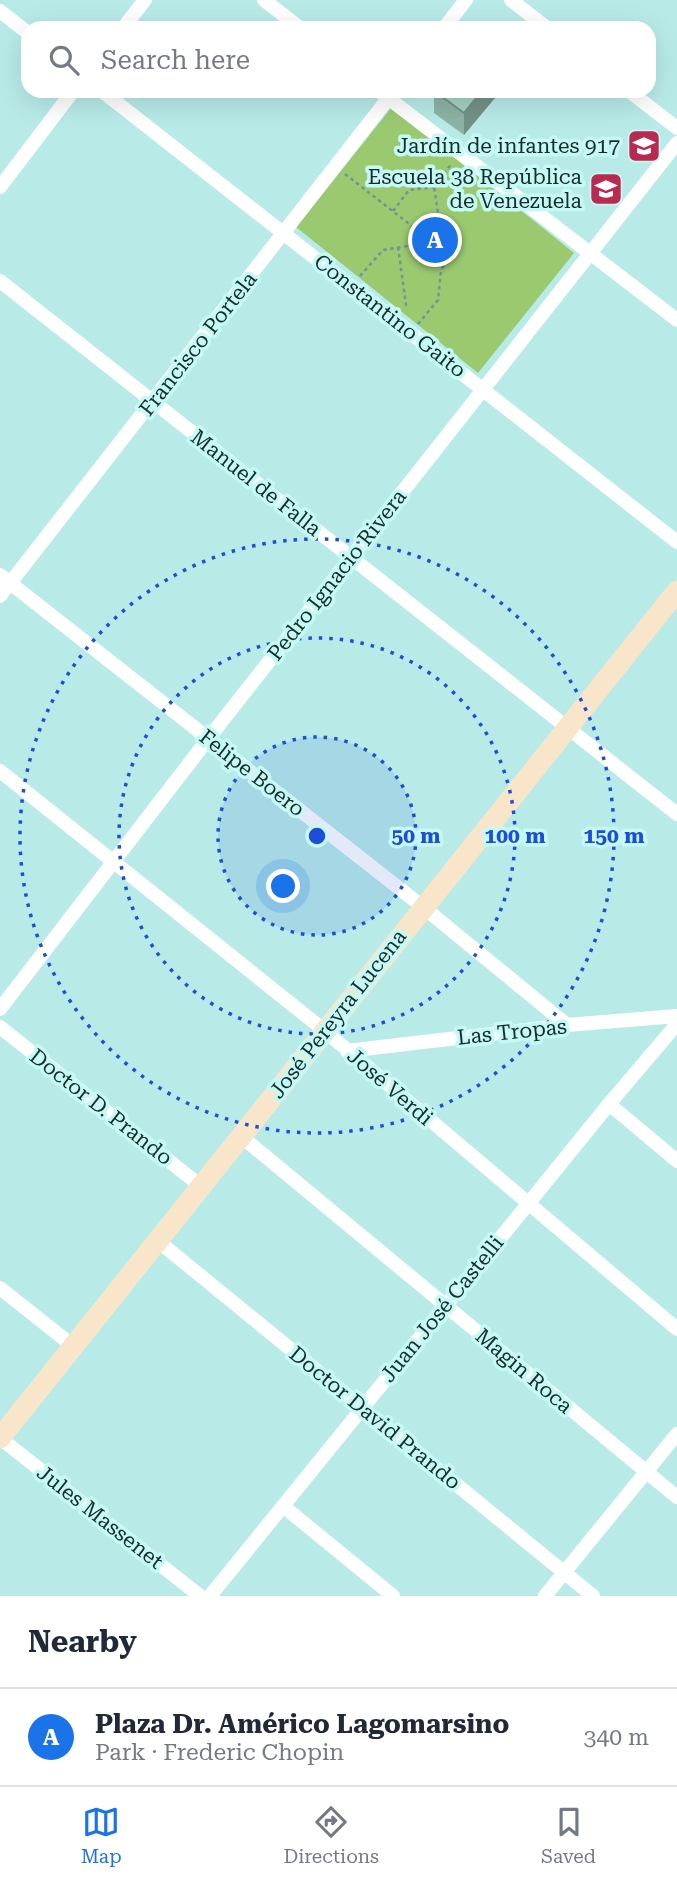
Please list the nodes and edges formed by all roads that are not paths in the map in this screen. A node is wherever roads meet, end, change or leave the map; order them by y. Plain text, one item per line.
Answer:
1 (145, 0) edge
2 (264, 0) edge
3 (466, 0) edge
4 (511, 0) edge
5 (0, 11) edge
6 (128, 21) edge
7 (291, 21) edge
8 (450, 21) edge
9 (538, 21) edge
10 (21, 28) edge
11 (69, 98) edge
12 (111, 98) edge
13 (383, 98) edge
14 (393, 98) edge
15 (638, 98) edge
16 (677, 128) edge
17 (677, 143) edge
18 (0, 187) edge
19 (283, 234) junction
20 (590, 252) junction
21 (0, 281) edge
22 (677, 320) edge
23 (483, 389) junction
24 (153, 402) junction
25 (677, 542) edge
26 (351, 558) junction
27 (5, 579) edge
28 (677, 591) edge
29 (0, 596) edge
30 (568, 728) junction
31 (208, 739) junction
32 (0, 772) edge
33 (677, 814) edge
34 (113, 861) junction
35 (423, 907) junction
36 (0, 1009) edge
37 (677, 1016) edge
38 (677, 1024) edge
39 (568, 1025) junction
40 (0, 1027) edge
41 (325, 1031) junction
42 (348, 1051) junction
43 (609, 1104) junction
44 (242, 1138) junction
45 (677, 1161) edge
46 (202, 1187) junction
47 (527, 1205) junction
48 (158, 1241) junction
49 (0, 1288) edge
50 (446, 1305) junction
51 (677, 1329) edge
52 (73, 1346) junction
53 (362, 1407) junction
54 (677, 1434) edge
55 (0, 1438) edge
56 (646, 1472) junction
57 (677, 1497) edge
58 (283, 1506) junction
59 (564, 1573) junction
60 (200, 1596) edge
61 (209, 1596) edge
62 (393, 1596) edge
63 (545, 1596) edge
64 (593, 1596) edge

1 - 6 street
2 - 7 street
3 - 8 street
4 - 9 street
5 - 10 street
11 - 18 street
12 - 19 street, Constantino Gaito
13 - 19 street, Francisco Portela
14 - 20 street
15 - 16 street
17 - 20 street, Pedro Ignacio Rivera
19 - 23 street, Constantino Gaito
19 - 24 street, Francisco Portela
20 - 22 street
20 - 23 street, Pedro Ignacio Rivera
21 - 24 street, Manuel de Falla
23 - 25 street, Constantino Gaito
23 - 26 street, Pedro Ignacio Rivera
24 - 26 street, Manuel de Falla
24 - 27 street, Francisco Portela
26 - 30 street, Manuel de Falla
26 - 31 street, Pedro Ignacio Rivera
27 - 29 street, Francisco Portela
27 - 31 street, Felipe Boero
28 - 30 street, José Pereyra Lucena
30 - 33 street, Manuel de Falla
30 - 35 street, José Pereyra Lucena
31 - 34 street, Pedro Ignacio Rivera
31 - 35 street, Felipe Boero
32 - 34 street, José Verdi
34 - 36 street, Pedro Ignacio Rivera
34 - 41 street, José Verdi
35 - 39 street, Felipe Boero
35 - 41 street, José Pereyra Lucena
37 - 39 street, Las Tropas
38 - 43 street, Juan José Castelli
39 - 42 street, Las Tropas
40 - 46 street, Doctor D. Prando
41 - 42 street, José Verdi
41 - 44 street, José Pereyra Lucena
42 - 47 street, José Verdi
43 - 45 street
43 - 47 street, Juan José Castelli
44 - 46 street, José Pereyra Lucena
44 - 50 street, Magin Roca
46 - 48 street, José Pereyra Lucena
47 - 50 street, Juan José Castelli
47 - 51 street, José Verdi
48 - 52 street, José Pereyra Lucena
48 - 53 street, Doctor David Prando
49 - 52 street
50 - 53 street, Juan José Castelli
50 - 56 street, Magin Roca
52 - 55 street, José Pereyra Lucena
53 - 58 street, Juan José Castelli
53 - 59 street, Doctor David Prando
54 - 56 street
55 - 60 street, Jules Massenet
56 - 57 street, Magin Roca
56 - 59 street
58 - 61 street, Juan José Castelli
58 - 62 street
59 - 63 street
59 - 64 street, Doctor David Prando

